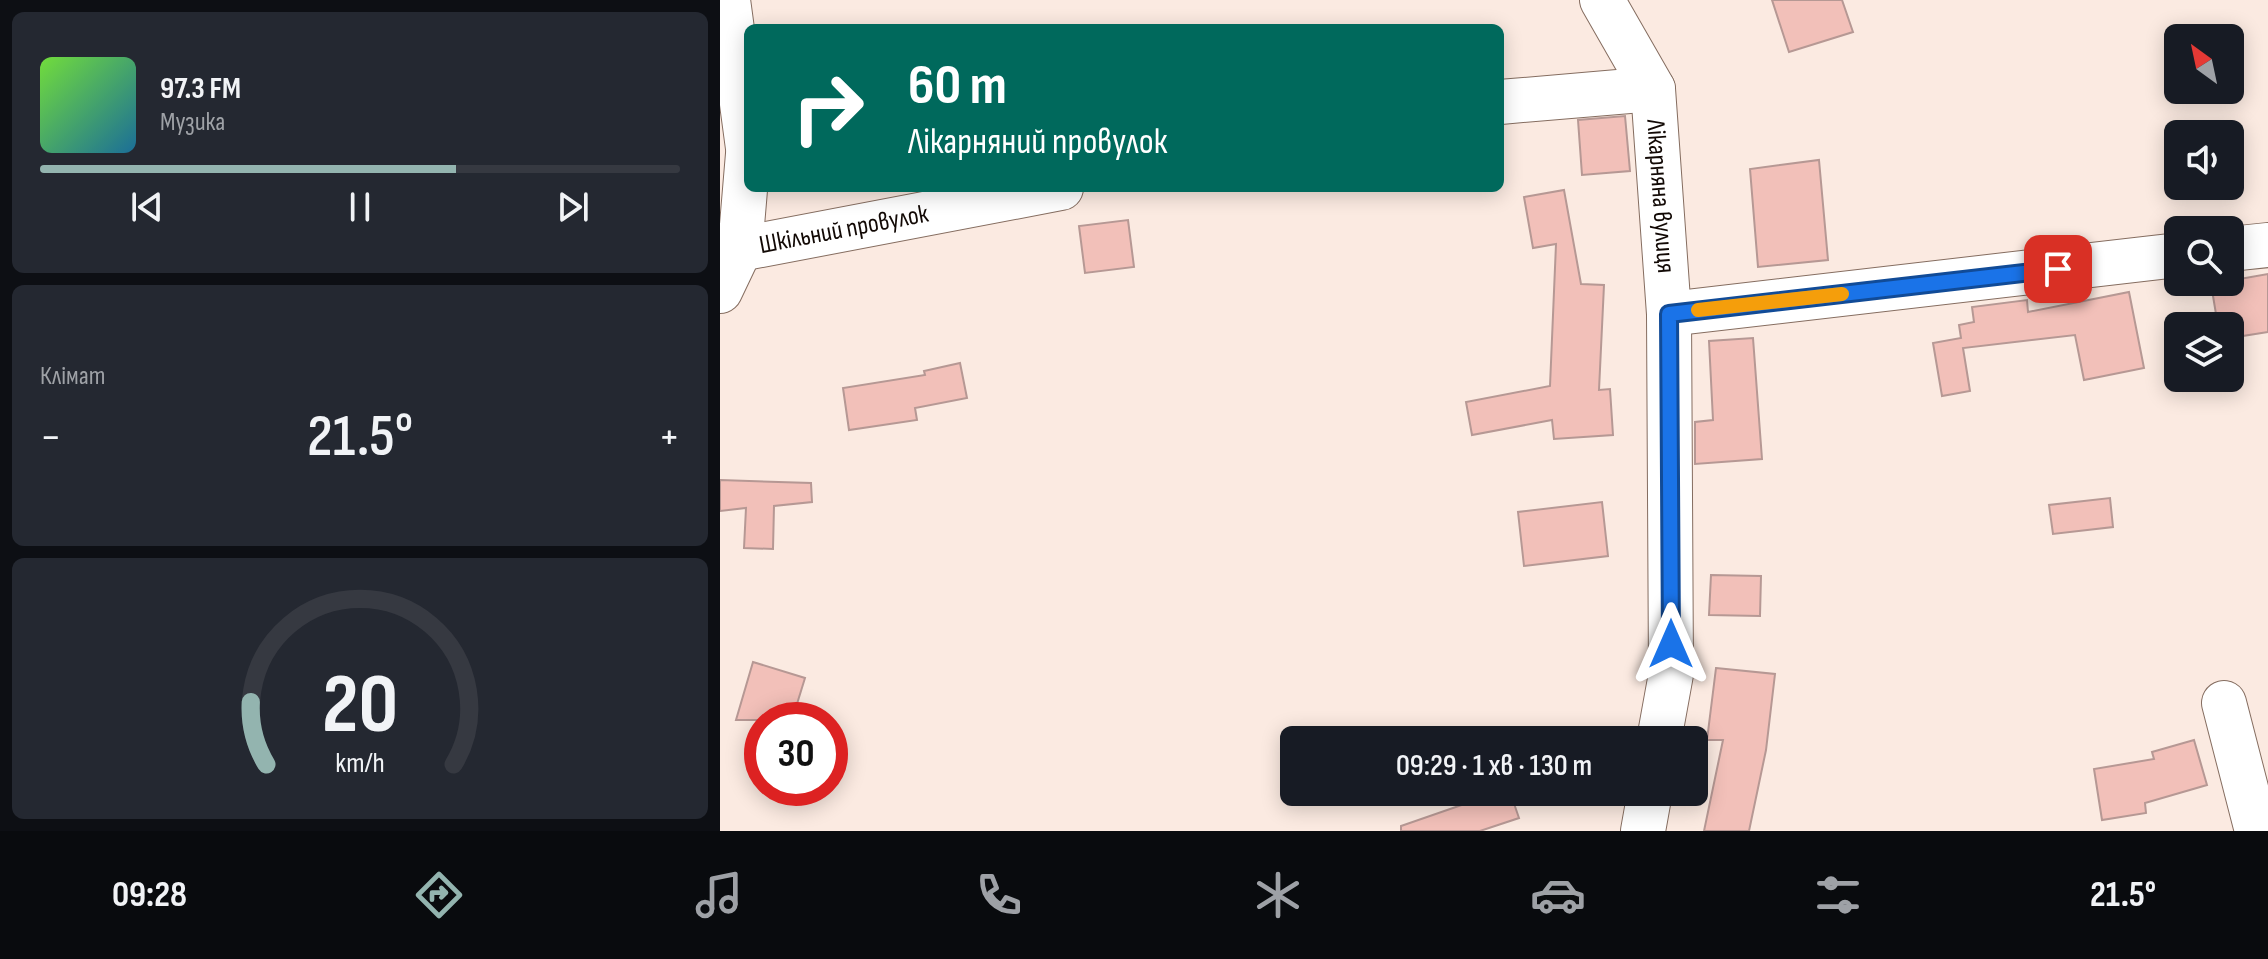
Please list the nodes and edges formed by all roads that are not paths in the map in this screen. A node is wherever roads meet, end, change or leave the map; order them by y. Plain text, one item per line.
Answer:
1 (728, 0) edge
2 (1602, 0) edge
3 (1653, 89) junction
4 (1504, 102) edge
5 (744, 118) edge
6 (744, 175) edge
7 (1039, 192) edge
8 (2268, 245) edge
9 (730, 247) edge
10 (2244, 248) edge
11 (2164, 257) edge
12 (720, 291) edge
13 (1669, 314) junction
14 (2224, 703) dead end
15 (1662, 726) edge
16 (1647, 806) edge
17 (2251, 827) edge
18 (1643, 831) edge

1 - 5 street
2 - 3 street, Лікарняна вулиця
3 - 4 street
3 - 13 street, Лікарняна вулиця
6 - 9 street
7 - 9 street, Шкільний провулок
8 - 10 street
9 - 12 street
11 - 13 street
13 - 15 street, Лікарняна вулиця
14 - 17 street
16 - 18 street

